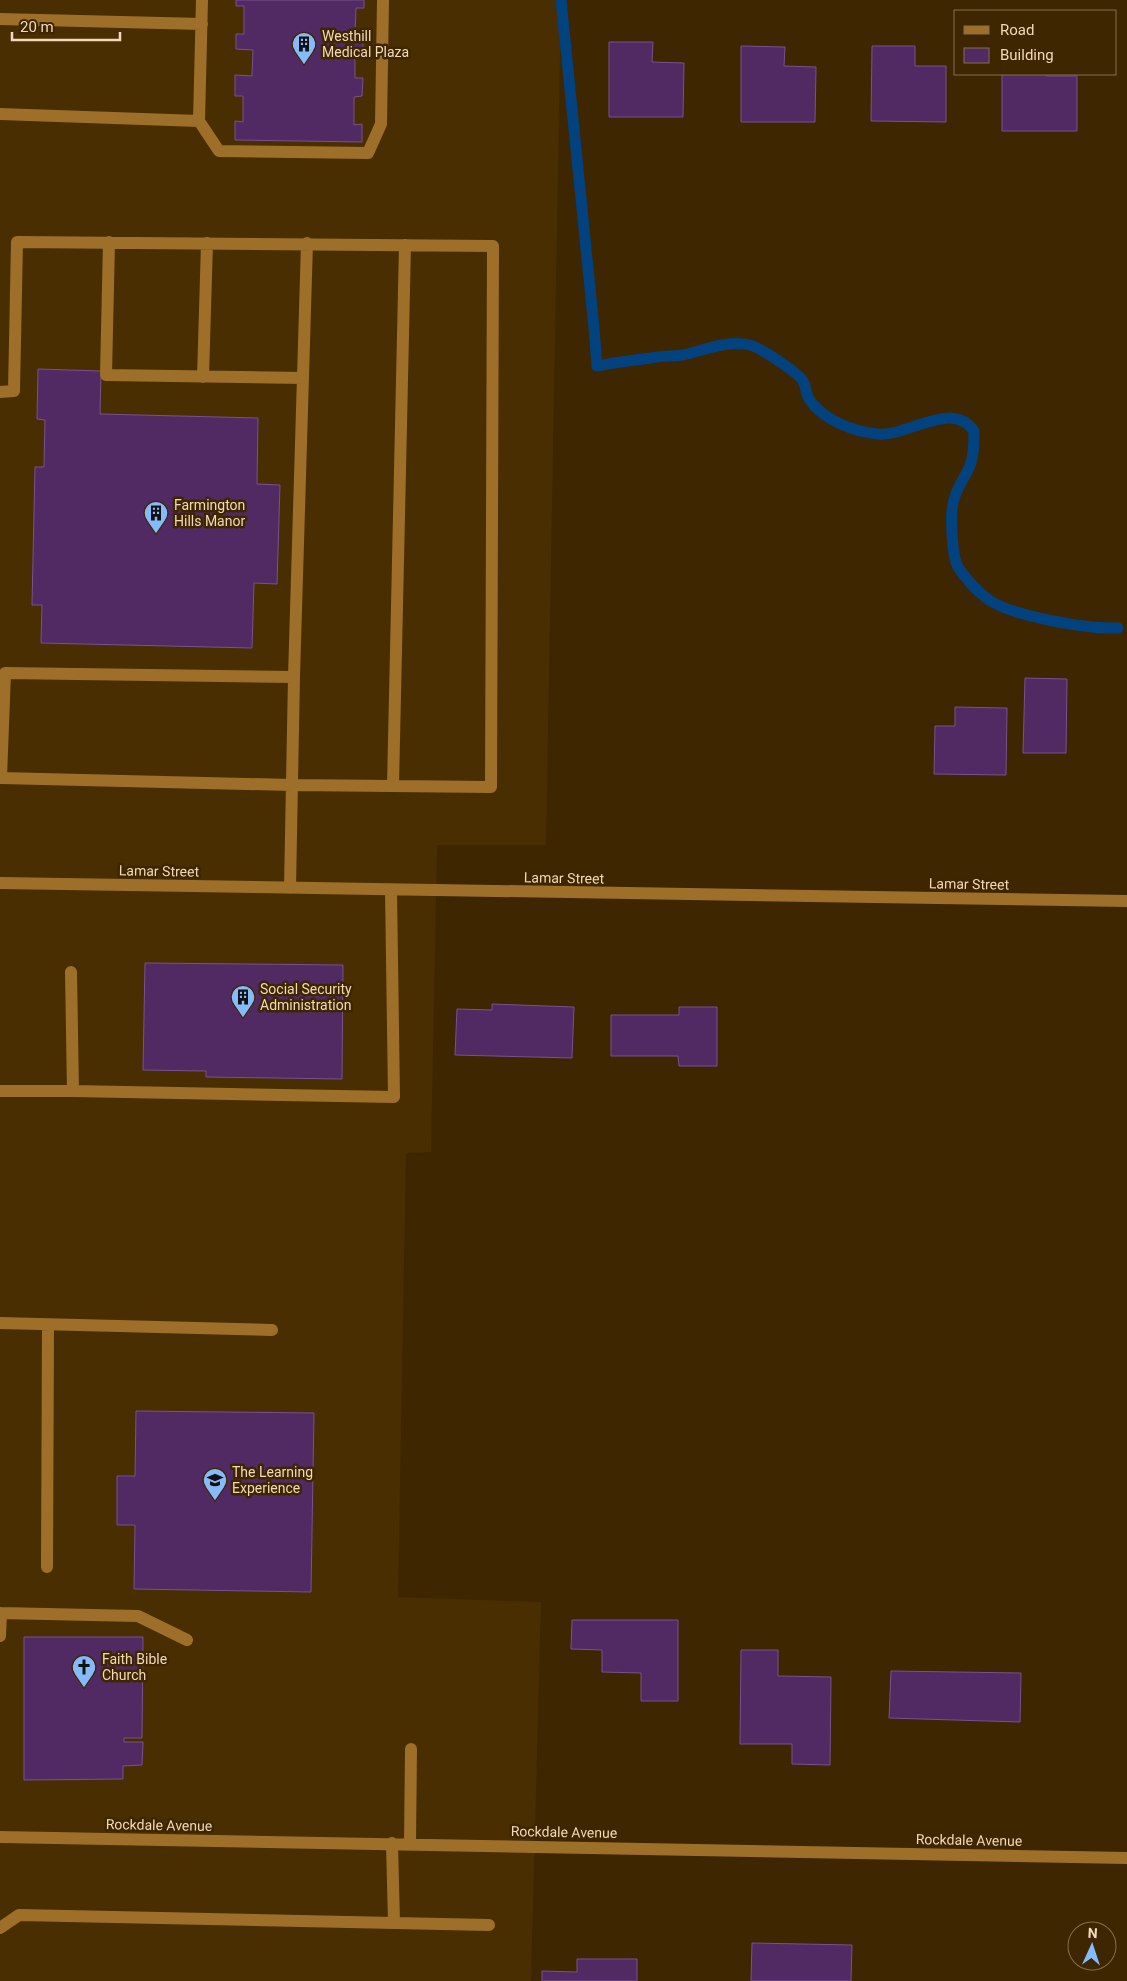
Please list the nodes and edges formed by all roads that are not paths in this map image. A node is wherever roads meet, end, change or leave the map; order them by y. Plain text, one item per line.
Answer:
1 (202, 0) edge
2 (383, 0) edge
3 (0, 19) edge
4 (202, 24) junction
5 (0, 114) edge
6 (200, 121) junction
7 (109, 242) junction
8 (207, 243) junction
9 (307, 244) junction
10 (405, 245) junction
11 (203, 377) junction
12 (303, 378) junction
13 (0, 392) edge
14 (294, 677) junction
15 (292, 785) junction
16 (393, 786) junction
17 (0, 883) edge
18 (290, 888) junction
19 (391, 890) junction
20 (1127, 901) edge
21 (71, 972) dead end
22 (0, 1091) edge
23 (73, 1091) junction
24 (0, 1323) edge
25 (48, 1325) junction
26 (272, 1330) dead end
27 (47, 1567) dead end
28 (0, 1613) edge
29 (0, 1636) edge
30 (187, 1640) dead end
31 (411, 1749) dead end
32 (0, 1837) edge
33 (392, 1843) junction
34 (410, 1844) junction
35 (1127, 1858) edge
36 (394, 1923) junction
37 (489, 1925) dead end
38 (0, 1928) edge

1 - 4 street
2 - 6 street
3 - 4 street
4 - 6 street
5 - 6 street
7 - 8 street
7 - 11 street
7 - 13 street
8 - 9 street
8 - 11 street
9 - 10 street
9 - 12 street
10 - 16 street
10 - 16 street
11 - 12 street
12 - 14 street
14 - 15 street
14 - 15 street
15 - 16 street
15 - 18 street
17 - 18 street, Lamar Street
18 - 19 street, Lamar Street
19 - 20 street, Lamar Street
19 - 23 street
21 - 23 street
22 - 23 street
24 - 25 street
25 - 26 street
25 - 27 street
28 - 29 street
28 - 30 street
31 - 34 street
32 - 33 street, Rockdale Avenue
33 - 34 street, Rockdale Avenue
33 - 36 street
34 - 35 street, Rockdale Avenue
36 - 37 street
36 - 38 street

